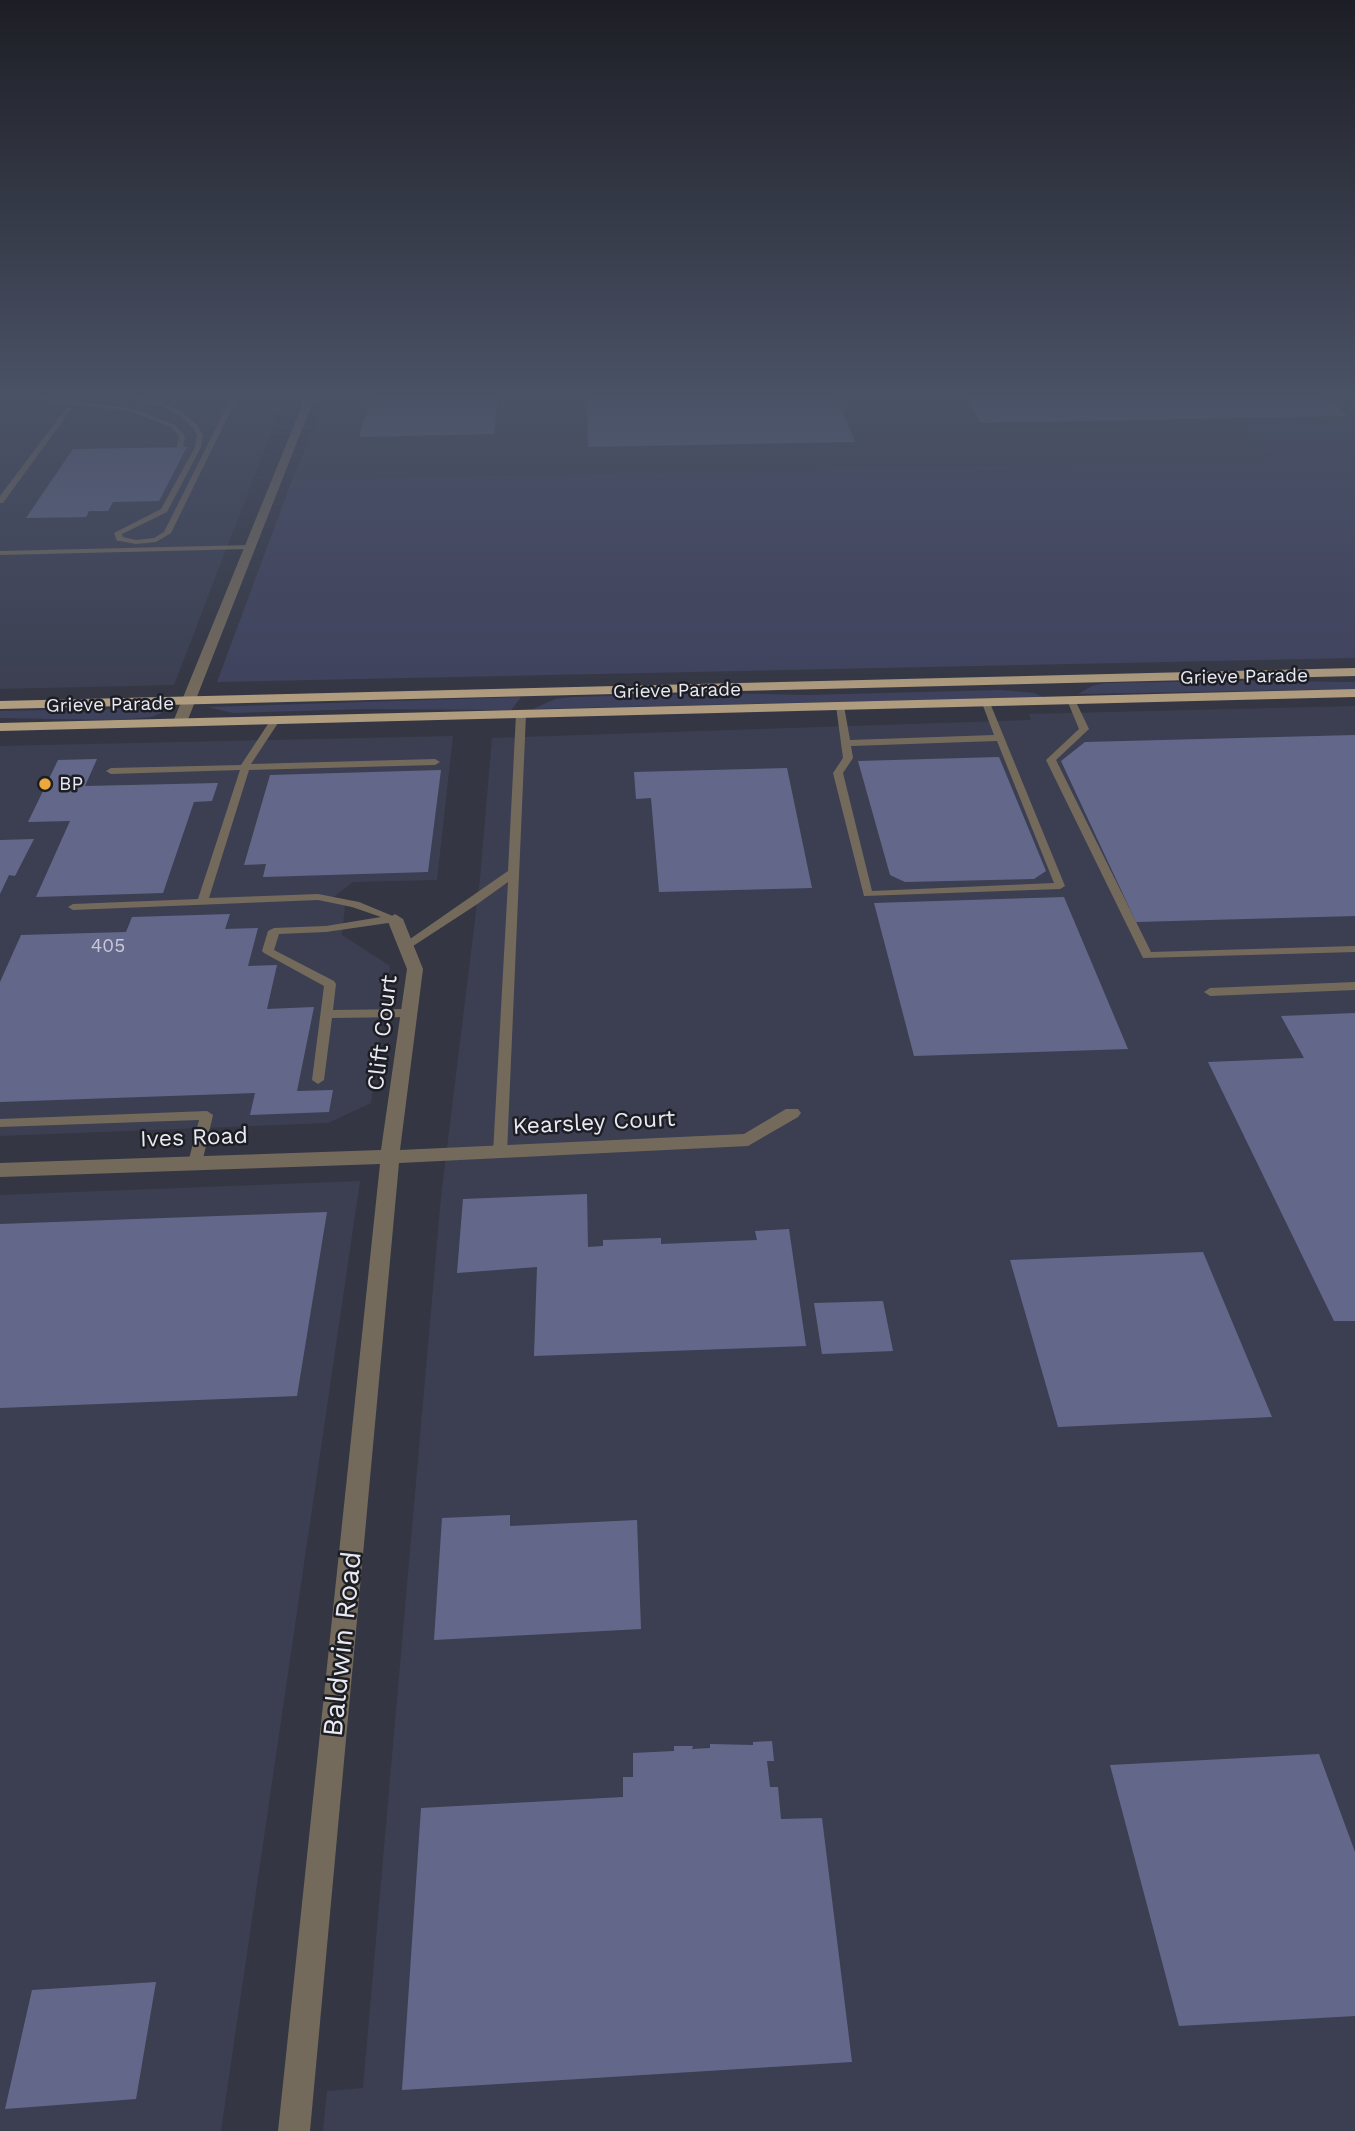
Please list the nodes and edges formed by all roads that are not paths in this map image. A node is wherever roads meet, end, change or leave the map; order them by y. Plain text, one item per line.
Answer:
1 (172, 495) edge
2 (186, 495) edge
3 (270, 495) edge
4 (249, 547) junction
5 (0, 553) edge
6 (1355, 672) edge
7 (1355, 693) edge
8 (187, 700) junction
9 (1071, 700) junction
10 (986, 703) junction
11 (0, 705) edge
12 (839, 706) junction
13 (521, 714) junction
14 (275, 720) junction
15 (180, 722) junction
16 (0, 727) edge
17 (1000, 738) junction
18 (846, 744) junction
19 (435, 762) dead end
20 (246, 768) junction
21 (111, 771) dead end
22 (514, 872) junction
23 (202, 902) junction
24 (74, 907) dead end
25 (395, 919) junction
26 (406, 946) junction
27 (1355, 949) edge
28 (1355, 986) edge
29 (1210, 992) dead end
30 (409, 1013) junction
31 (328, 1014) junction
32 (318, 1080) dead end
33 (792, 1113) dead end
34 (0, 1123) edge
35 (500, 1153) junction
36 (390, 1156) junction
37 (195, 1163) junction
38 (0, 1170) edge
39 (294, 2131) edge

1 - 2 lane
3 - 4 street
4 - 5 lane
4 - 8 street
6 - 8 main road, Grieve Parade
7 - 9 main road, Grieve Parade
8 - 11 main road, Grieve Parade
8 - 15 street
9 - 10 main road, Grieve Parade
9 - 27 lane
10 - 12 main road, Grieve Parade
10 - 17 lane
12 - 13 main road, Grieve Parade
12 - 18 lane
13 - 14 main road, Grieve Parade
13 - 22 lane
14 - 15 main road, Grieve Parade
14 - 20 lane
15 - 16 main road, Grieve Parade
17 - 18 lane
17 - 18 lane
19 - 20 lane
20 - 21 lane
20 - 23 lane
22 - 26 lane
22 - 35 lane
23 - 24 lane
23 - 25 lane
25 - 26 street, Clift Court
25 - 31 lane
26 - 30 street, Clift Court
28 - 29 lane
30 - 31 lane
30 - 36 street, Clift Court
31 - 32 lane
33 - 35 street, Kearsley Court
34 - 37 lane
35 - 36 street, Kearsley Court
36 - 37 street, Ives Road
36 - 39 street, Baldwin Road
37 - 38 street, Ives Road

